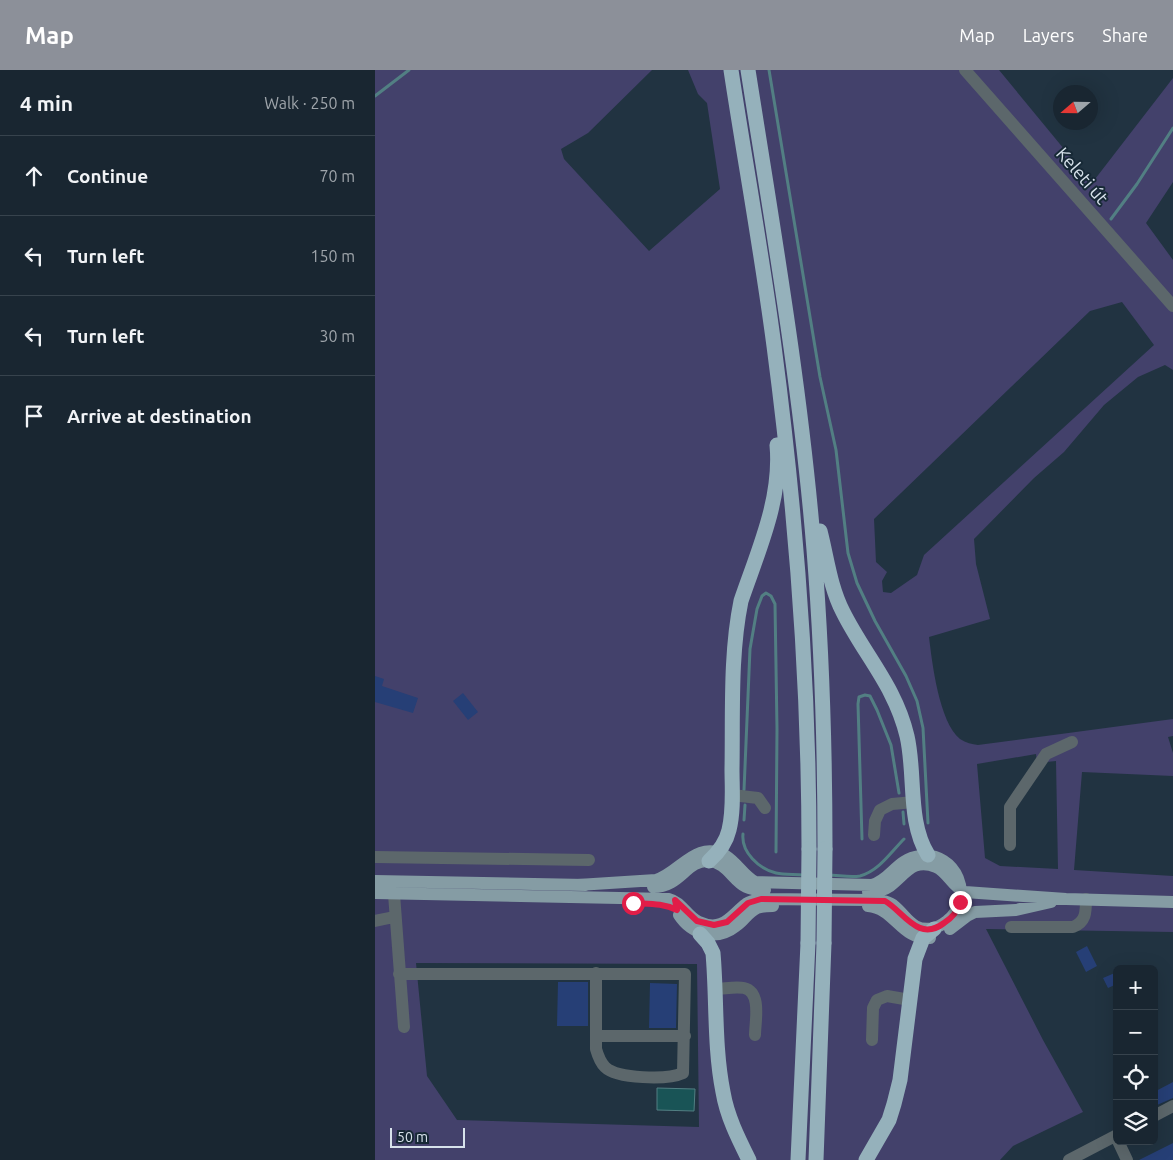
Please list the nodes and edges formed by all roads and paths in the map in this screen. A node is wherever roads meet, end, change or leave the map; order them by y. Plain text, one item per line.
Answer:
1 (731, 70) edge
2 (748, 70) edge
3 (965, 70) edge
4 (1173, 306) edge
5 (774, 345) junction
6 (805, 469) junction
7 (1072, 742) dead end
8 (732, 795) junction
9 (914, 802) junction
10 (765, 808) dead end
11 (874, 835) dead end
12 (1010, 845) dead end
13 (928, 855) junction
14 (375, 857) edge
15 (714, 857) junction
16 (589, 860) dead end
17 (674, 876) junction
18 (375, 881) edge
19 (960, 885) junction
20 (578, 891) junction
21 (375, 894) edge
22 (394, 894) junction
23 (1066, 899) junction
24 (1086, 900) junction
25 (1173, 902) edge
26 (676, 905) junction
27 (958, 910) junction
28 (394, 917) junction
29 (375, 921) edge
30 (1011, 927) dead end
31 (929, 933) junction
32 (700, 934) junction
33 (596, 973) junction
34 (399, 974) junction
35 (715, 989) junction
36 (910, 1000) junction
37 (404, 1027) dead end
38 (755, 1035) dead end
39 (596, 1036) junction
40 (685, 1036) junction
41 (872, 1040) dead end
42 (1173, 1106) edge
43 (1158, 1114) edge
44 (1113, 1140) edge
45 (1120, 1145) edge
46 (749, 1160) edge
47 (799, 1160) edge
48 (816, 1160) edge
49 (867, 1160) edge
50 (1069, 1160) edge
51 (1127, 1160) edge

1 - 5 highway
2 - 6 highway
3 - 4 street, Keleti út
5 - 8 highway
5 - 47 highway, bridge
6 - 9 highway
6 - 48 highway, bridge
7 - 12 street
8 - 10 street
8 - 15 highway
9 - 11 street
9 - 13 highway
13 - 15 main road
13 - 19 main road
14 - 16 street
15 - 17 main road
15 - 19 main road
17 - 20 main road
17 - 26 main road
18 - 20 main road
19 - 23 main road
19 - 27 main road
20 - 22 main road
20 - 26 main road
21 - 22 main road
22 - 28 street
23 - 24 main road
23 - 27 main road
23 - 31 main road
24 - 25 main road
24 - 30 street
26 - 31 main road
26 - 32 main road
27 - 31 main road
28 - 29 street
28 - 34 street
31 - 32 main road
31 - 36 highway
32 - 35 highway
33 - 34 street
33 - 39 street
33 - 40 street
34 - 37 street
35 - 38 street
35 - 46 highway
36 - 41 street
36 - 49 highway
39 - 40 street
39 - 40 street
42 - 43 street
44 - 50 street
45 - 51 street

